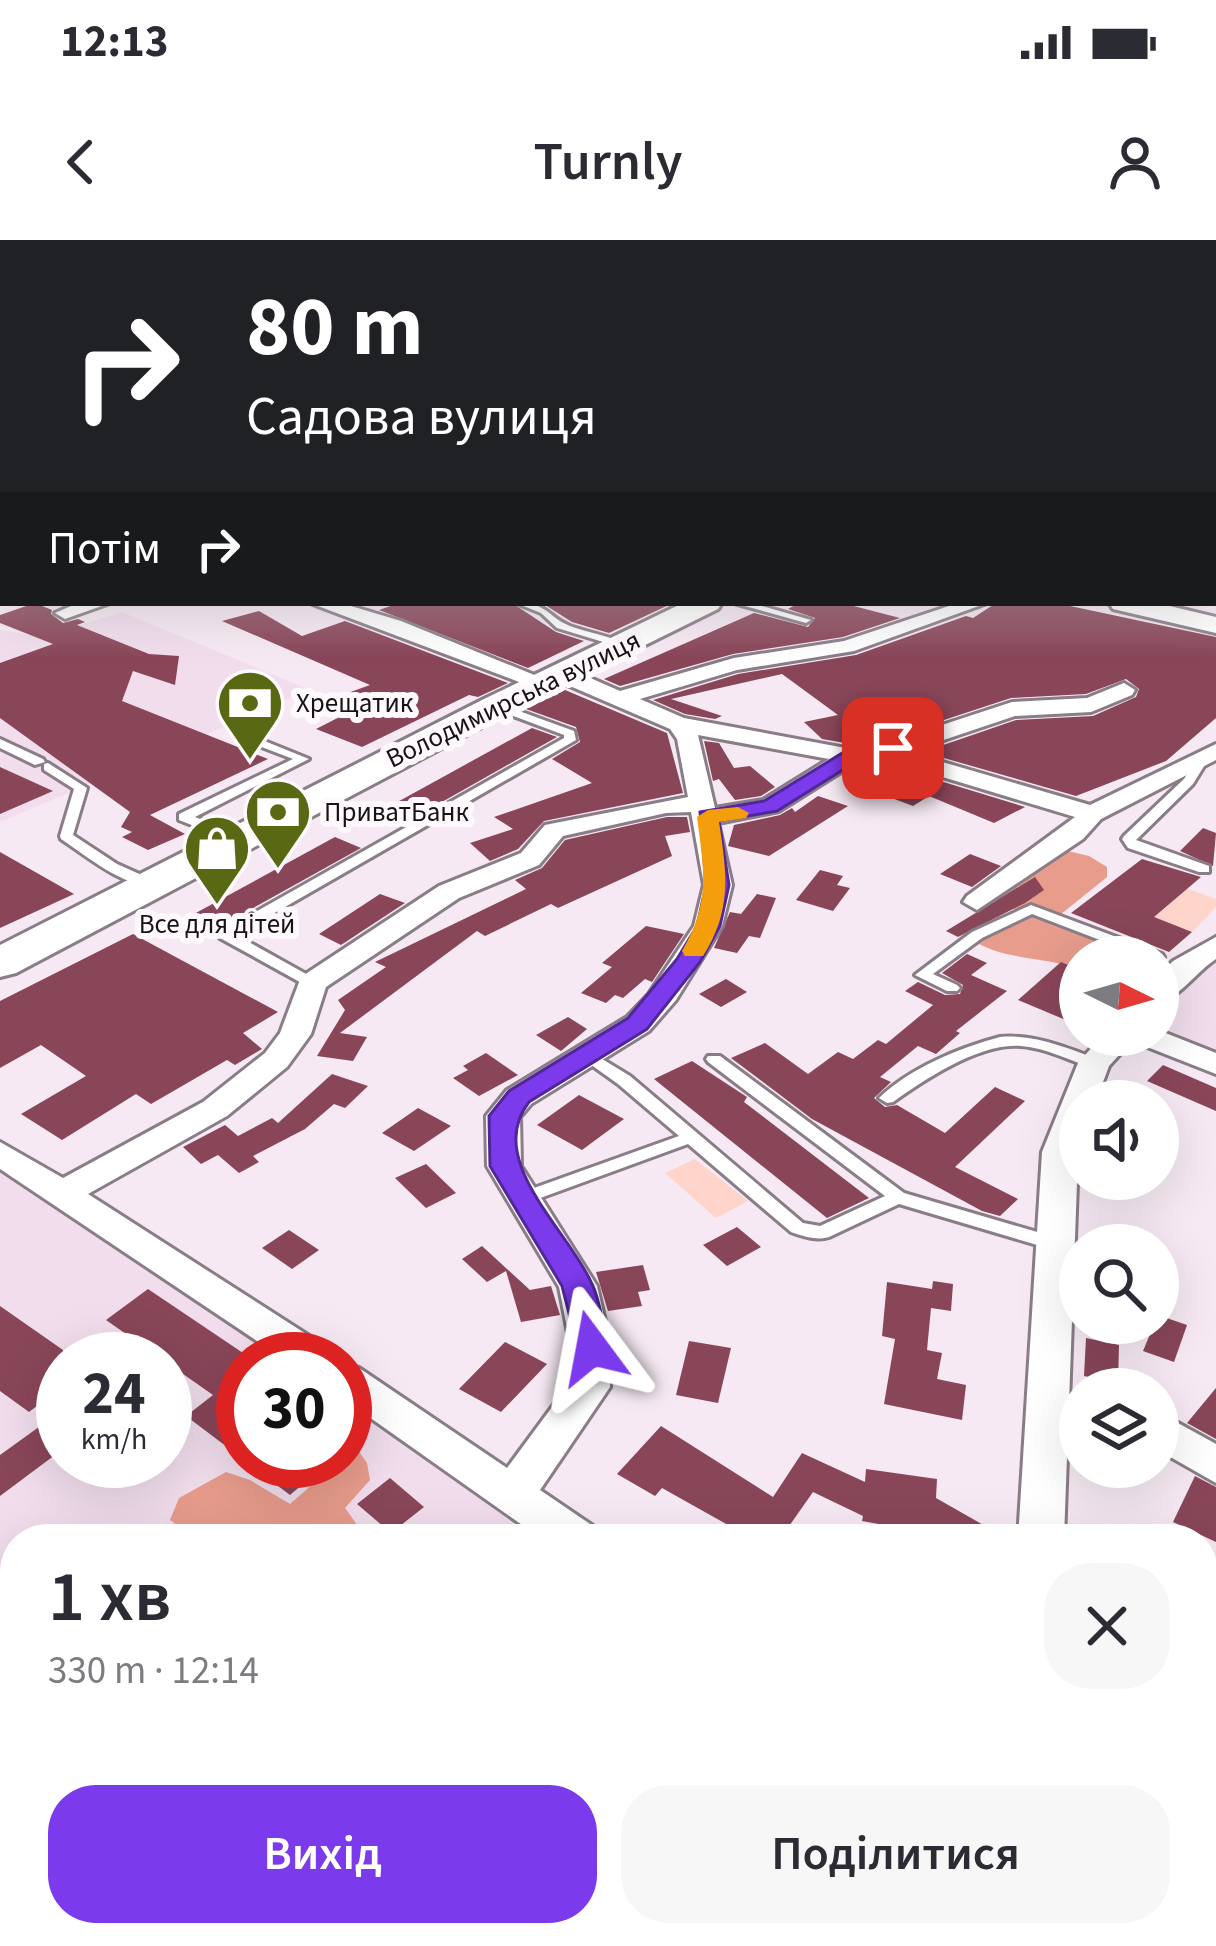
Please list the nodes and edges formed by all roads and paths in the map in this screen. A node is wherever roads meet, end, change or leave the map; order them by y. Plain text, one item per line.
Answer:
1 (90, 606) edge
2 (336, 606) edge
3 (531, 606) edge
4 (701, 606) edge
5 (751, 606) edge
6 (967, 606) edge
7 (1134, 606) edge
8 (65, 613) dead end
9 (806, 620) dead end
10 (1216, 625) edge
11 (623, 646) junction
12 (553, 679) junction
13 (1124, 690) dead end
14 (621, 698) junction
15 (496, 706) junction
16 (678, 724) junction
17 (258, 742) dead end
18 (0, 743) edge
19 (884, 752) junction
20 (1211, 756) edge
21 (851, 757) junction
22 (704, 810) junction
23 (1092, 814) junction
24 (237, 838) junction
25 (1204, 869) dead end
26 (150, 884) junction
27 (977, 902) dead end
28 (1102, 936) edge
29 (1216, 946) edge
30 (1179, 956) edge
31 (0, 963) edge
32 (312, 983) junction
33 (952, 988) dead end
34 (1059, 1046) edge
35 (1179, 1049) edge
36 (589, 1056) junction
37 (1104, 1056) edge
38 (714, 1059) dead end
39 (1216, 1064) edge
40 (887, 1098) dead end
41 (689, 1138) junction
42 (0, 1153) edge
43 (59, 1195) junction
44 (526, 1197) junction
45 (898, 1197) junction
46 (1054, 1244) junction
47 (272, 1332) edge
48 (1062, 1368) edge
49 (372, 1398) edge
50 (1059, 1422) edge
51 (1179, 1442) edge
52 (1216, 1466) edge
53 (512, 1495) junction
54 (555, 1524) edge
55 (1042, 1524) edge

1 - 8 street
2 - 12 street
3 - 11 lane
4 - 11 main road, Володимирська вулиця
5 - 9 lane
6 - 14 street
7 - 10 main road
11 - 12 main road, Володимирська вулиця
12 - 14 street
12 - 15 main road, Володимирська вулиця
13 - 19 street
14 - 16 street
15 - 24 main road, Володимирська вулиця
15 - 32 lane
16 - 21 street
16 - 22 street
17 - 24 lane
18 - 26 lane
19 - 21 street
19 - 23 street
20 - 23 street
20 - 25 lane
21 - 22 street
22 - 32 street
22 - 36 street
23 - 27 street
24 - 26 main road, Володимирська вулиця
26 - 31 main road, Володимирська вулиця
28 - 33 lane
29 - 30 street
32 - 43 street
34 - 40 lane
35 - 39 street
36 - 41 lane
36 - 44 street
37 - 46 street
38 - 45 lane
41 - 44 lane
41 - 45 lane
42 - 43 street
43 - 47 street
44 - 53 street
45 - 46 lane
46 - 48 street
49 - 53 street
50 - 55 street
51 - 52 street
53 - 54 street

